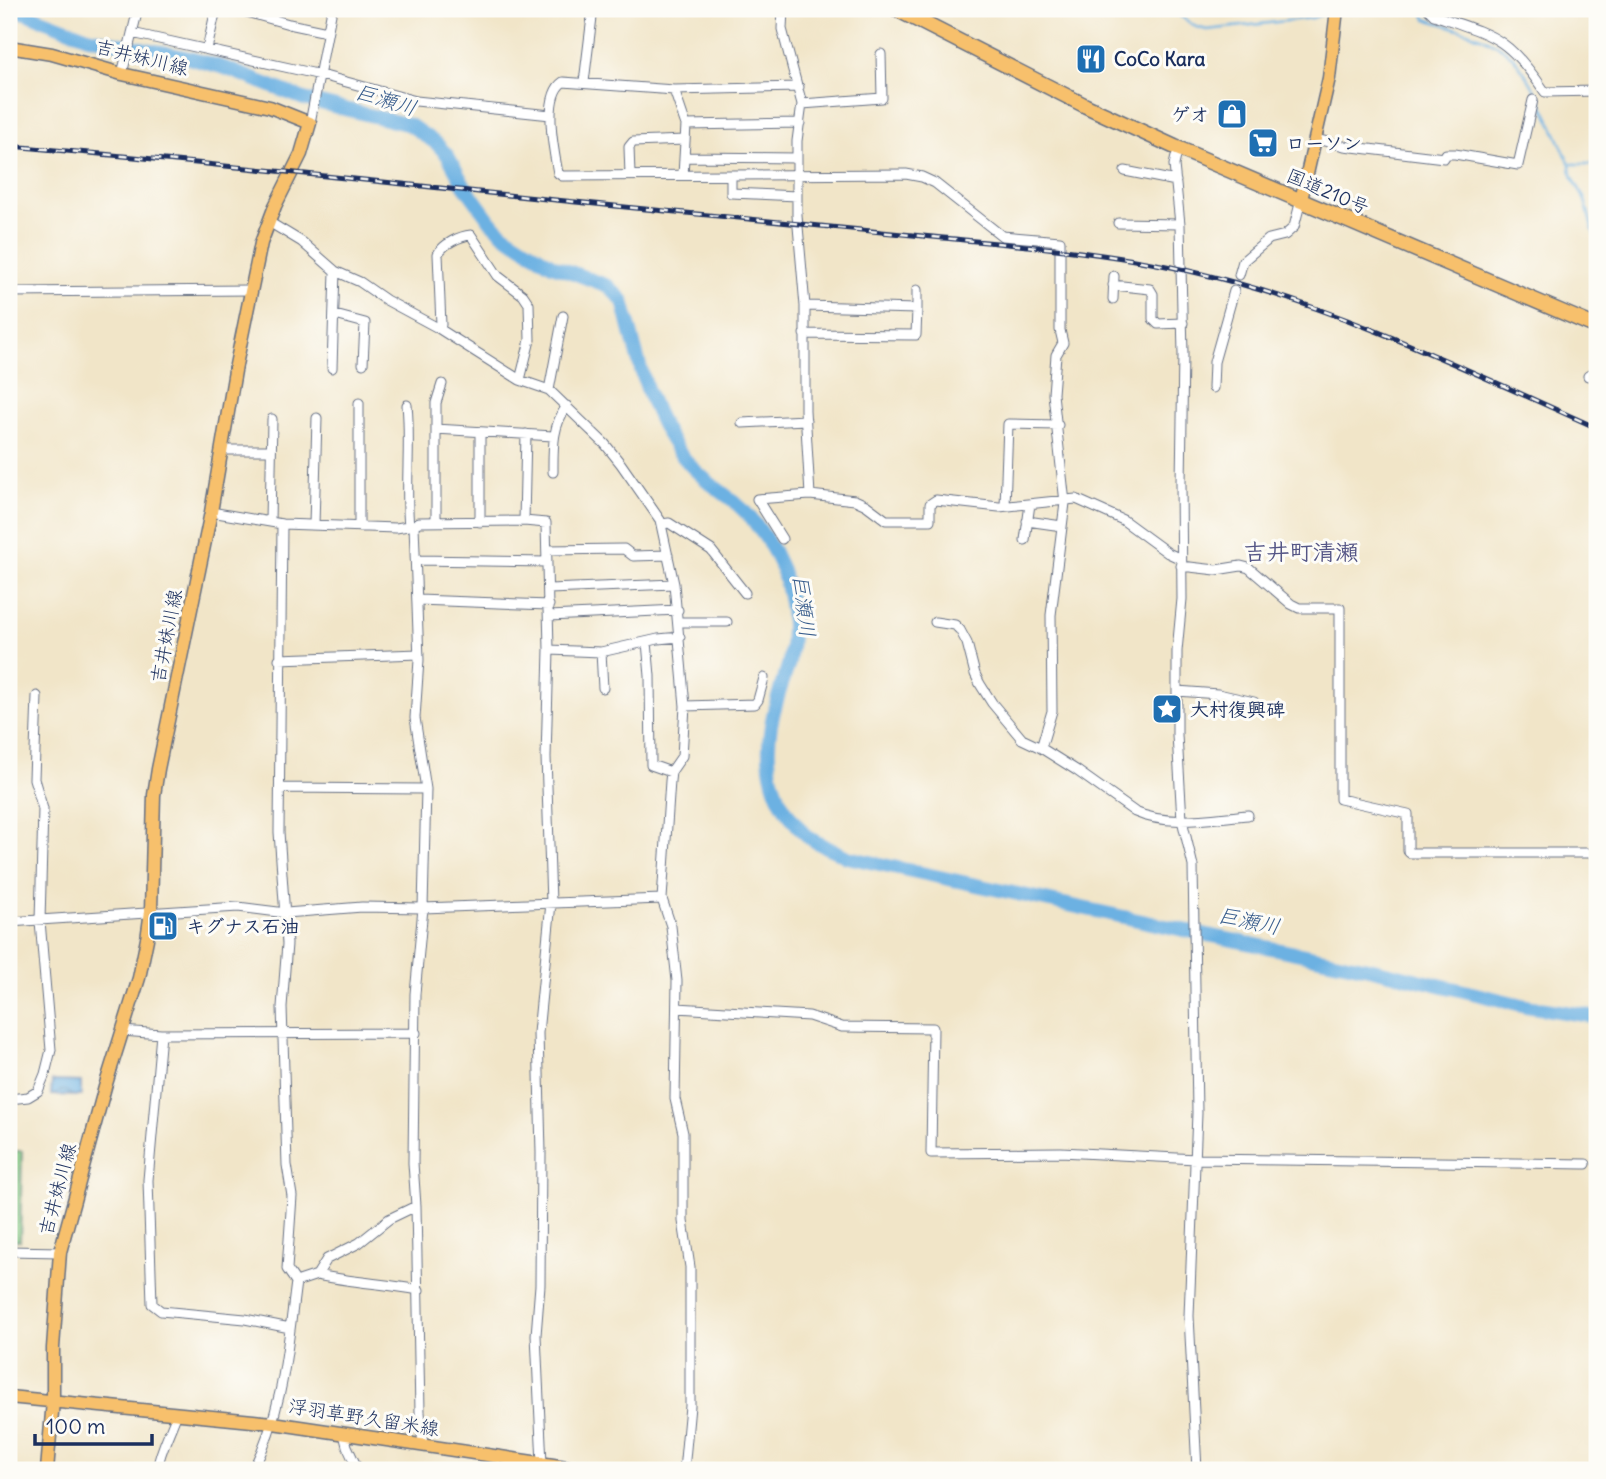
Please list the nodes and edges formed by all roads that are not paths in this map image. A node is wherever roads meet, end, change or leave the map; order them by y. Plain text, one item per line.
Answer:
1 (138, 9) edge
2 (216, 9) edge
3 (236, 9) edge
4 (332, 9) edge
5 (593, 9) edge
6 (782, 9) edge
7 (896, 9) edge
8 (1428, 9) edge
9 (1336, 11) edge
10 (920, 15) edge
11 (327, 32) junction
12 (132, 33) junction
13 (9, 47) edge
14 (207, 49) junction
15 (881, 54) dead end
16 (123, 72) junction
17 (320, 77) junction
18 (584, 82) junction
19 (799, 87) junction
20 (674, 90) junction
21 (1597, 91) edge
22 (1533, 100) dead end
23 (802, 104) junction
24 (551, 115) junction
25 (311, 120) junction
26 (800, 123) junction
27 (686, 125) junction
28 (1316, 139) junction
29 (685, 140) junction
30 (1178, 148) junction
31 (684, 157) junction
32 (797, 158) junction
33 (1125, 172) dead end
34 (683, 174) junction
35 (630, 175) junction
36 (731, 175) junction
37 (797, 177) junction
38 (1176, 181) junction
39 (797, 196) junction
40 (1301, 200) junction
41 (269, 222) junction
42 (1118, 223) dead end
43 (1180, 223) junction
44 (335, 271) junction
45 (1239, 275) dead end
46 (251, 290) junction
47 (918, 290) dead end
48 (1234, 291) dead end
49 (9, 292) edge
50 (1113, 299) dead end
51 (804, 306) junction
52 (917, 310) junction
53 (335, 314) junction
54 (564, 316) dead end
55 (1183, 323) junction
56 (1597, 327) edge
57 (438, 328) junction
58 (804, 334) junction
59 (363, 364) dead end
60 (332, 368) dead end
61 (520, 380) junction
62 (442, 384) dead end
63 (1213, 388) dead end
64 (549, 390) junction
65 (359, 403) dead end
66 (407, 405) dead end
67 (567, 406) junction
68 (317, 418) dead end
69 (272, 419) dead end
70 (806, 420) junction
71 (742, 423) dead end
72 (1058, 425) junction
73 (436, 429) junction
74 (480, 432) junction
75 (526, 434) junction
76 (553, 436) junction
77 (222, 450) junction
78 (271, 450) junction
79 (553, 472) dead end
80 (810, 495) junction
81 (1068, 498) junction
82 (1030, 504) junction
83 (1005, 506) junction
84 (211, 512) junction
85 (524, 521) junction
86 (1027, 521) junction
87 (270, 522) junction
88 (436, 522) junction
89 (480, 522) junction
90 (282, 524) junction
91 (662, 524) junction
92 (314, 525) junction
93 (412, 525) junction
94 (1062, 526) junction
95 (359, 527) junction
96 (782, 539) dead end
97 (1025, 540) dead end
98 (547, 550) junction
99 (668, 555) junction
100 (416, 560) junction
101 (547, 562) junction
102 (1181, 562) junction
103 (674, 584) junction
104 (548, 589) junction
105 (745, 593) dead end
106 (418, 600) junction
107 (549, 605) junction
108 (678, 610) junction
109 (549, 617) junction
110 (680, 622) junction
111 (727, 622) dead end
112 (935, 622) dead end
113 (680, 637) junction
114 (648, 642) junction
115 (550, 650) junction
116 (601, 652) junction
117 (419, 654) junction
118 (279, 659) junction
119 (764, 678) dead end
120 (603, 688) dead end
121 (1177, 691) junction
122 (37, 696) dead end
123 (1254, 702) dead end
124 (685, 705) junction
125 (1041, 748) junction
126 (671, 772) junction
127 (280, 788) junction
128 (426, 789) junction
129 (1248, 816) dead end
130 (1182, 820) junction
131 (1597, 853) edge
132 (662, 899) junction
133 (551, 903) junction
134 (423, 908) junction
135 (150, 911) junction
136 (286, 913) junction
137 (40, 921) junction
138 (9, 922) edge
139 (677, 1008) junction
140 (122, 1031) junction
141 (283, 1033) junction
142 (416, 1033) junction
143 (161, 1034) junction
144 (9, 1099) edge
145 (1196, 1159) junction
146 (1586, 1164) dead end
147 (416, 1206) junction
148 (9, 1251) edge
149 (60, 1252) junction
150 (317, 1275) junction
151 (296, 1282) junction
152 (419, 1290) junction
153 (290, 1328) junction
154 (9, 1397) edge
155 (53, 1401) junction
156 (177, 1413) junction
157 (272, 1423) junction
158 (344, 1434) junction
159 (423, 1446) junction
160 (542, 1464) junction
161 (47, 1470) edge
162 (157, 1470) edge
163 (253, 1470) edge
164 (358, 1470) edge
165 (587, 1470) edge
166 (684, 1470) edge
167 (1197, 1470) edge

1 - 12 street
2 - 14 street
3 - 11 street
4 - 11 street
5 - 18 street
6 - 19 street
7 - 10 highway, 国道210号
8 - 21 street
9 - 28 main road
10 - 30 highway, 国道210号
11 - 17 street
12 - 14 street
12 - 16 street
13 - 16 main road, 吉井妹川線
14 - 17 street
15 - 23 street
16 - 25 main road, 吉井妹川線
17 - 24 street
17 - 25 street
18 - 20 street
18 - 24 street
19 - 20 street
19 - 23 street
20 - 27 street
22 - 28 street
23 - 26 street
24 - 35 street
25 - 41 main road, 吉井妹川線
26 - 27 street
26 - 32 street
27 - 29 street
28 - 40 main road
29 - 31 street
29 - 35 street
30 - 38 street
30 - 40 highway, 国道210号
31 - 32 street
31 - 34 street
32 - 37 street
33 - 38 street
34 - 35 street
34 - 36 street
36 - 37 street
36 - 39 street
37 - 39 street
37 - 72 street
38 - 43 street
39 - 51 street
40 - 45 street
40 - 56 highway, 国道210号
41 - 44 street
41 - 46 main road, 吉井妹川線
42 - 43 street
43 - 55 street
44 - 53 street
44 - 57 street
46 - 49 street
46 - 77 main road, 吉井妹川線
47 - 52 street
48 - 63 street
50 - 55 street
51 - 52 street
51 - 58 street
52 - 58 street
53 - 59 street
53 - 60 street
54 - 64 street
55 - 102 street
57 - 61 street
57 - 61 street
58 - 70 street
61 - 64 street
62 - 73 street
64 - 67 street
65 - 95 street
66 - 93 street
67 - 76 street
67 - 91 street
68 - 92 street
69 - 78 street
70 - 71 street
70 - 80 street
72 - 81 street
72 - 83 street
73 - 74 street
73 - 88 street
74 - 75 street
74 - 89 street
75 - 76 street
75 - 85 street
76 - 79 street
77 - 78 street
77 - 84 main road, 吉井妹川線
78 - 87 street
80 - 83 street
80 - 96 street
81 - 82 street
81 - 94 street
81 - 102 street
82 - 83 street
82 - 86 street
84 - 87 street
84 - 135 main road, 吉井妹川線
85 - 89 street
85 - 98 street
86 - 94 street
86 - 97 street
87 - 90 street
88 - 89 street
88 - 93 street
90 - 92 street
90 - 118 street
91 - 99 street
91 - 105 street
92 - 95 street
93 - 95 street
93 - 100 street
94 - 125 street
98 - 99 street
98 - 101 street
99 - 103 street
100 - 101 street
100 - 106 street
101 - 104 street
102 - 121 street
102 - 131 street
103 - 104 street
103 - 108 street
104 - 107 street
106 - 107 street
106 - 117 street
107 - 109 street
108 - 109 street
108 - 110 street
109 - 115 street
110 - 111 street
110 - 113 street
112 - 125 street
113 - 114 street
113 - 124 street
114 - 116 street
114 - 126 street
115 - 116 street
115 - 133 street
116 - 120 street
117 - 118 street
117 - 128 street
118 - 127 street
119 - 124 street
121 - 123 street
121 - 130 street
122 - 137 street
124 - 126 street
125 - 130 street
126 - 132 street
127 - 128 street
127 - 136 street
128 - 134 street
129 - 130 street
130 - 145 street
132 - 133 street
132 - 139 street
133 - 134 street
133 - 160 street
134 - 136 street
134 - 142 street
135 - 136 street
135 - 137 street
135 - 140 main road, 吉井妹川線
136 - 141 street
137 - 138 street
137 - 144 street
139 - 145 street
139 - 166 street
140 - 143 street
140 - 149 main road, 吉井妹川線
141 - 142 street
141 - 143 street
141 - 151 street
142 - 147 street
143 - 153 street
145 - 146 street
145 - 167 street
147 - 150 street
147 - 152 street
148 - 149 street
149 - 155 main road, 吉井妹川線
150 - 151 street
150 - 152 street
151 - 153 street
152 - 159 street
153 - 157 street
154 - 155 main road, 浮羽草野久留米線
155 - 156 main road, 浮羽草野久留米線
155 - 161 main road, 吉井妹川線
156 - 157 main road, 浮羽草野久留米線
156 - 162 street
157 - 158 main road, 浮羽草野久留米線
157 - 163 street
158 - 159 main road, 浮羽草野久留米線
158 - 164 street
159 - 160 main road, 浮羽草野久留米線
160 - 165 main road, 浮羽草野久留米線

